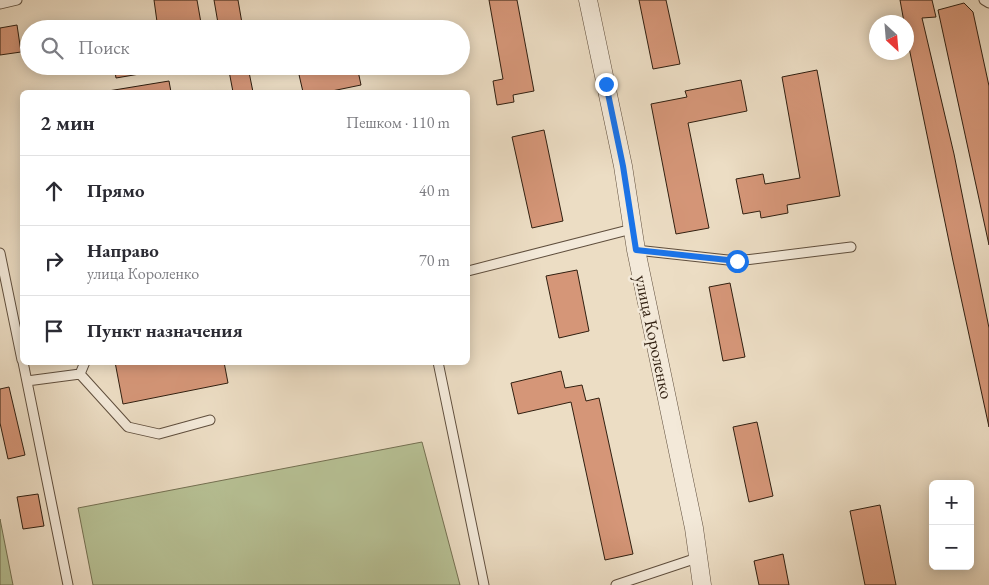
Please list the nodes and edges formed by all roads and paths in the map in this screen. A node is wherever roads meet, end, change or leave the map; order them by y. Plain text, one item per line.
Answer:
1 (17, 0) edge
2 (588, 0) edge
3 (984, 0) edge
4 (989, 3) edge
5 (0, 4) edge
6 (632, 229) junction
7 (851, 247) dead end
8 (636, 250) junction
9 (0, 253) edge
10 (470, 270) edge
11 (3, 281) edge
12 (20, 349) edge
13 (24, 365) edge
14 (83, 365) edge
15 (439, 365) edge
16 (80, 374) junction
17 (27, 381) junction
18 (210, 420) dead end
19 (697, 558) junction
20 (68, 585) edge
21 (484, 585) edge
22 (616, 585) edge
23 (702, 585) edge

1 - 5 lane
2 - 6 street, улица Короленко
3 - 4 lane
6 - 8 street, улица Короленко
6 - 10 lane
7 - 8 lane
8 - 19 street, улица Короленко
9 - 11 lane
11 - 12 lane
13 - 17 lane
14 - 16 lane
15 - 21 lane
16 - 17 lane
16 - 18 lane
17 - 20 lane
19 - 22 lane
19 - 23 street, улица Короленко

